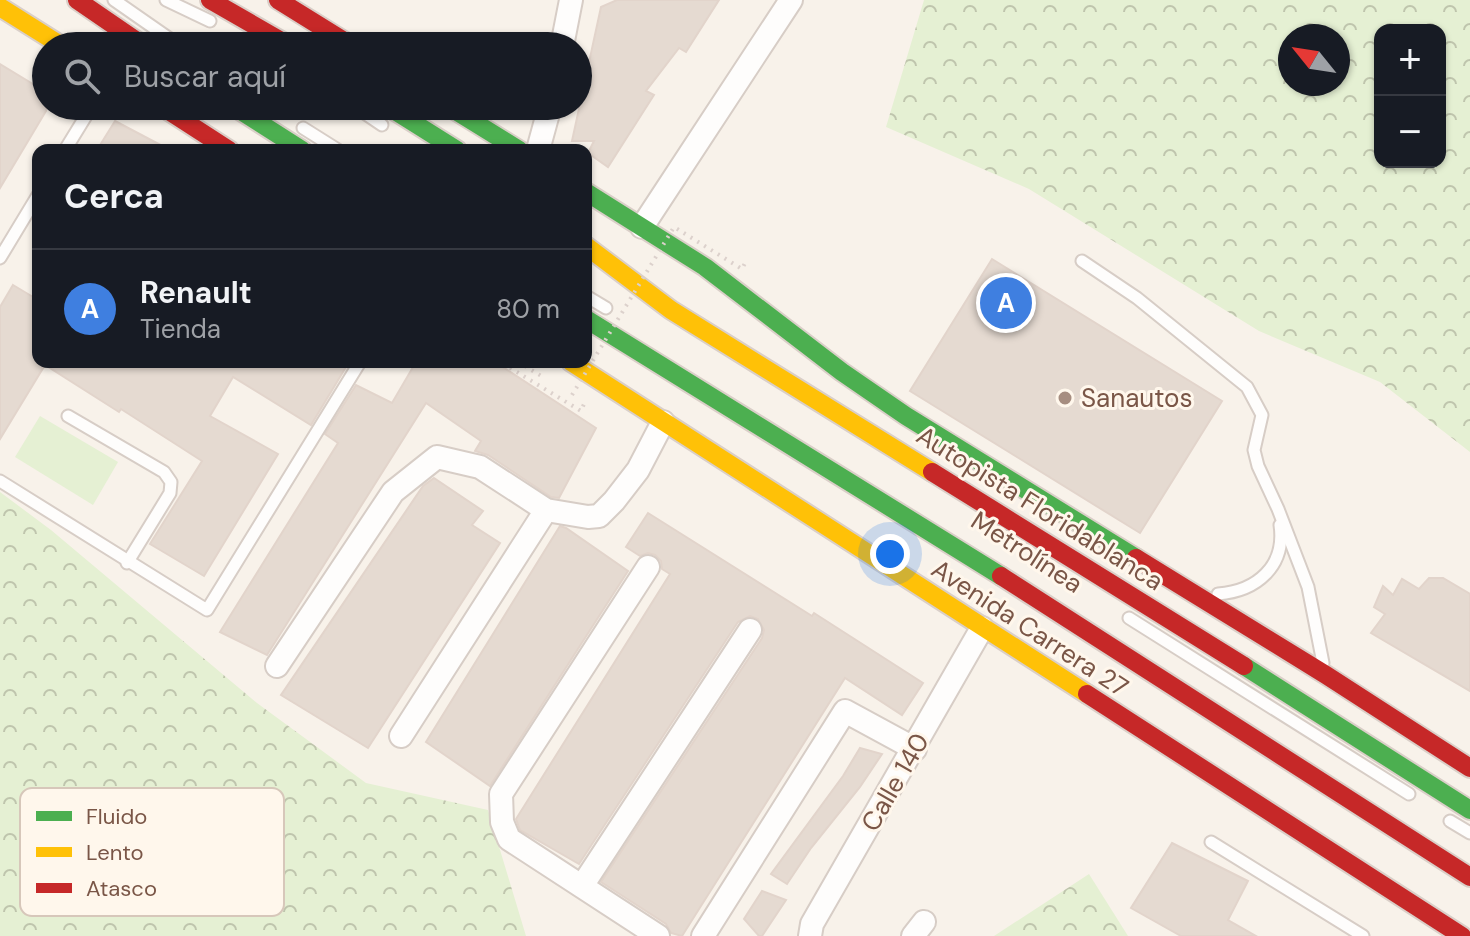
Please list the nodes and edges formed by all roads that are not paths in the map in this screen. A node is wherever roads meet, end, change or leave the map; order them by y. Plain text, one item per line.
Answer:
1 (77, 0) edge
2 (114, 0) edge
3 (166, 0) edge
4 (210, 0) edge
5 (236, 0) edge
6 (571, 0) edge
7 (791, 0) edge
8 (282, 3) edge
9 (0, 7) edge
10 (216, 24) dead end
11 (40, 32) edge
12 (124, 32) edge
13 (160, 32) edge
14 (266, 32) edge
15 (329, 32) edge
16 (565, 32) edge
17 (83, 120) edge
18 (184, 120) edge
19 (255, 120) edge
20 (375, 120) edge
21 (409, 120) edge
22 (471, 120) edge
23 (546, 120) edge
24 (292, 121) dead end
25 (393, 132) dead end
26 (69, 144) edge
27 (220, 144) edge
28 (293, 144) edge
29 (328, 144) edge
30 (447, 144) edge
31 (509, 144) edge
32 (540, 144) edge
33 (592, 196) edge
34 (32, 205) edge
35 (642, 227) junction
36 (592, 251) edge
37 (0, 258) edge
38 (1082, 261) dead end
39 (592, 300) edge
40 (613, 312) dead end
41 (592, 322) edge
42 (356, 368) edge
43 (580, 368) edge
44 (68, 416) dead end
45 (663, 422) junction
46 (0, 481) edge
47 (1278, 509) junction
48 (546, 510) junction
49 (127, 563) junction
50 (648, 567) dead end
51 (1185, 591) junction
52 (1117, 610) dead end
53 (982, 628) junction
54 (750, 630) dead end
55 (277, 666) dead end
56 (1326, 675) junction
57 (401, 736) dead end
58 (915, 749) junction
59 (1470, 768) edge
60 (1418, 800) dead end
61 (1470, 810) edge
62 (1444, 817) dead end
63 (1470, 833) edge
64 (1211, 842) dead end
65 (1470, 877) edge
66 (582, 886) junction
67 (658, 936) edge
68 (703, 936) edge
69 (810, 936) edge
70 (1363, 936) edge
71 (1462, 936) edge

1 - 12 highway
2 - 13 lane
3 - 10 lane
4 - 14 highway
5 - 8 highway
6 - 16 street
7 - 35 street
8 - 15 highway
9 - 11 highway
17 - 26 lane
18 - 27 highway
19 - 28 highway
20 - 25 lane
21 - 30 highway
22 - 31 highway
23 - 32 street
24 - 29 lane
33 - 35 highway
34 - 37 lane
35 - 51 highway
36 - 61 highway, Autopista Floridablanca
38 - 47 lane
39 - 40 lane
41 - 65 highway
42 - 49 lane
43 - 45 highway, Avenida Carrera 27
44 - 49 lane
45 - 48 street
45 - 53 highway, Avenida Carrera 27
46 - 49 lane
47 - 51 lane
47 - 56 lane
48 - 55 street
48 - 57 street
50 - 66 street
51 - 56 highway
52 - 60 lane
53 - 58 street, Calle 140
53 - 71 highway, Avenida Carrera 27
54 - 66 street
56 - 59 highway
58 - 68 street
58 - 69 street, Calle 140
62 - 63 lane
64 - 70 lane
66 - 67 street

